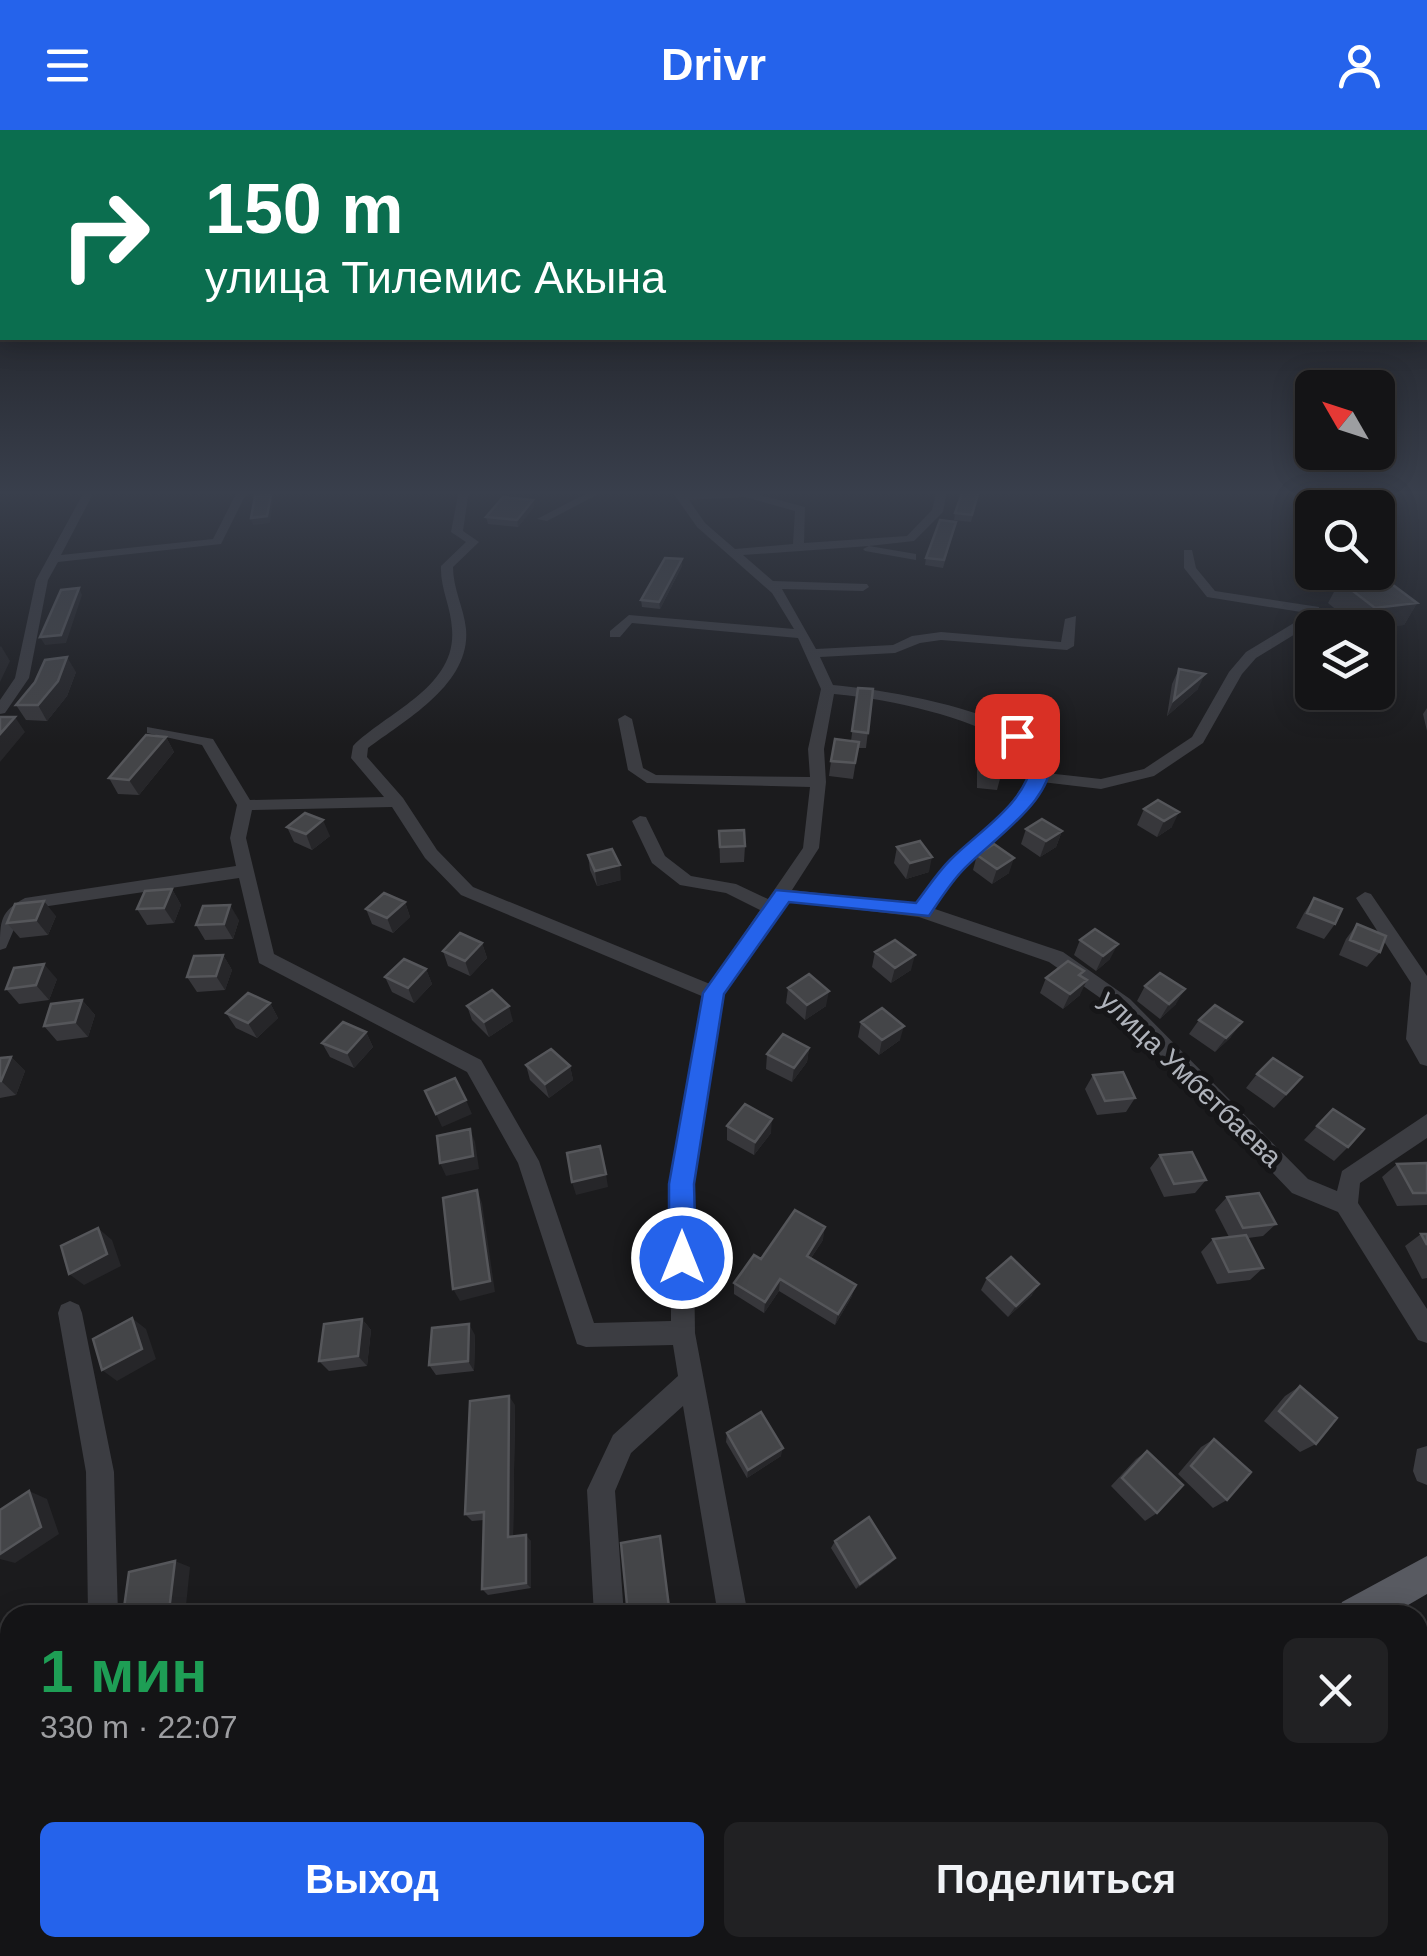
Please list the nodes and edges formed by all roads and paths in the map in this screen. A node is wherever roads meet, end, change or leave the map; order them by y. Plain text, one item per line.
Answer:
1 (44, 575) edge
2 (446, 575) edge
3 (760, 575) edge
4 (1196, 575) edge
5 (770, 585) junction
6 (863, 587) dead end
7 (1071, 619) dead end
8 (615, 634) dead end
9 (806, 644) junction
10 (828, 689) junction
11 (0, 710) edge
12 (625, 719) dead end
13 (152, 730) dead end
14 (1041, 777) junction
15 (818, 782) junction
16 (397, 802) junction
17 (245, 805) junction
18 (640, 821) dead end
19 (245, 871) junction
20 (1365, 898) dead end
21 (778, 902) junction
22 (922, 911) junction
23 (0, 943) edge
24 (714, 993) junction
25 (1427, 1058) edge
26 (1427, 1123) edge
27 (1346, 1205) junction
28 (70, 1313) dead end
29 (1427, 1331) edge
30 (683, 1333) junction
31 (692, 1380) junction
32 (1427, 1459) edge
33 (1427, 1471) edge
34 (1427, 1574) edge
35 (104, 1605) edge
36 (608, 1605) edge
37 (730, 1605) edge
38 (1373, 1605) edge

1 - 11 street
2 - 16 street
3 - 5 street
4 - 14 street
5 - 6 street
5 - 9 street
7 - 9 street
8 - 9 street
9 - 10 street
10 - 14 street
10 - 15 street
12 - 15 street
13 - 17 street
14 - 22 street
15 - 21 street
16 - 17 street
16 - 24 street
17 - 19 street
18 - 21 street, улица Умбетбаева
19 - 23 street
19 - 30 street
20 - 25 street
21 - 22 street, улица Умбетбаева
21 - 24 street
22 - 27 street, улица Умбетбаева
24 - 30 street
26 - 27 street
27 - 29 street
28 - 35 street
30 - 31 street
31 - 36 street
31 - 37 street
32 - 33 street
34 - 38 main road

